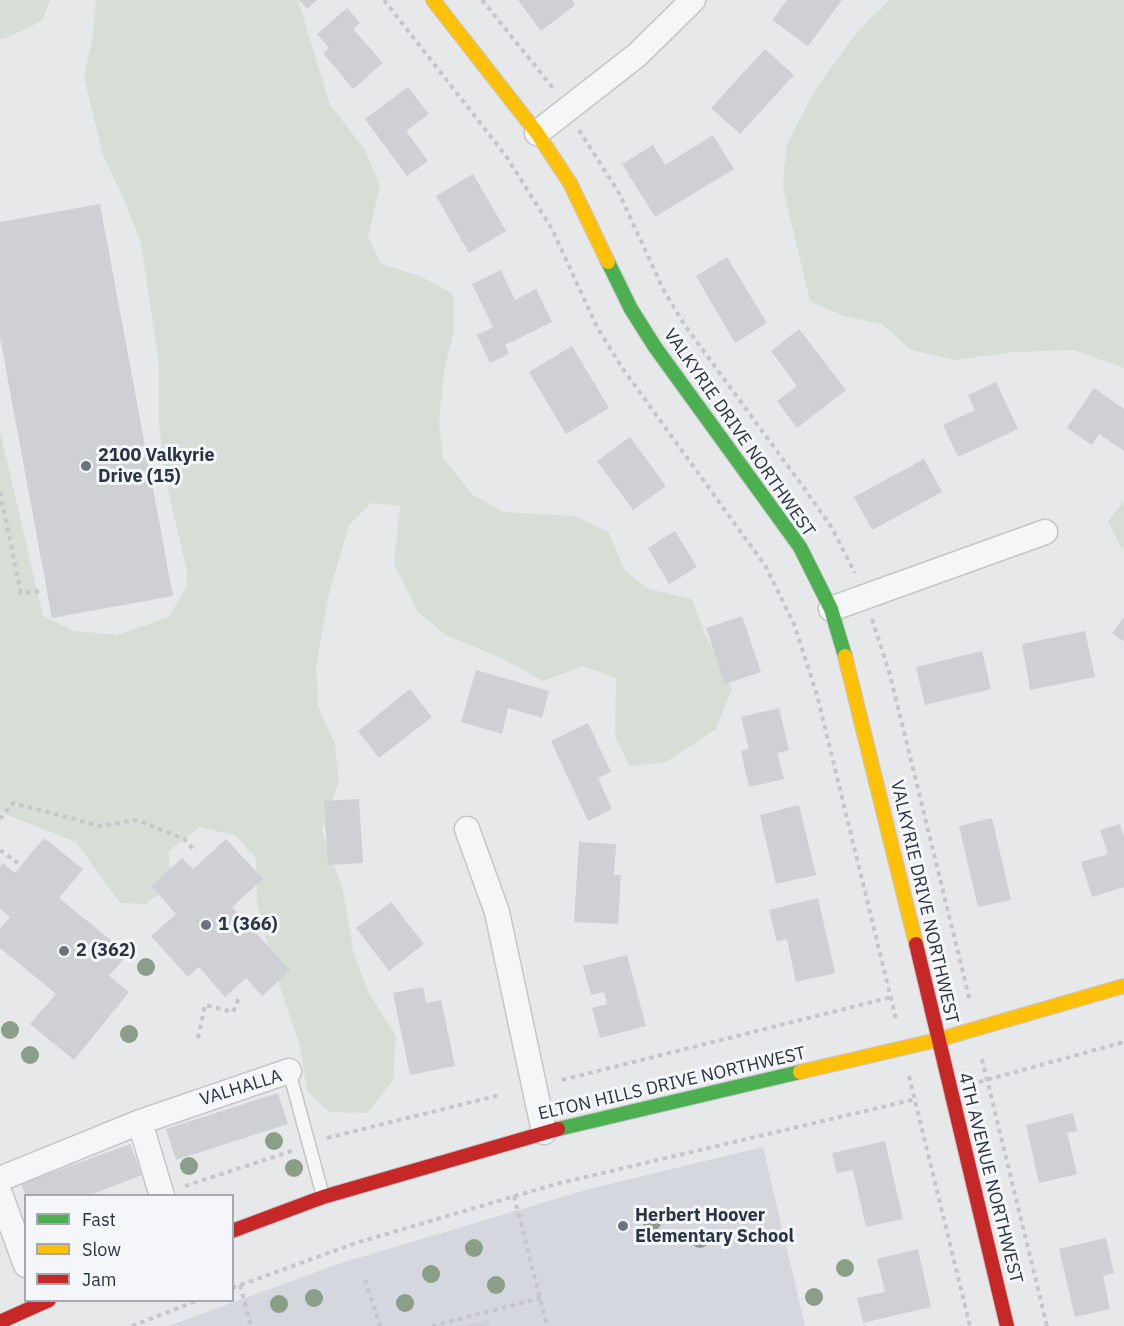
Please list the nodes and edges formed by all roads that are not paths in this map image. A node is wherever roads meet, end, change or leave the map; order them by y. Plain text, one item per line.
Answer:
1 (433, 0) edge
2 (693, 0) edge
3 (537, 133) junction
4 (1045, 532) dead end
5 (831, 609) junction
6 (467, 829) dead end
7 (1124, 986) edge
8 (937, 1040) junction
9 (288, 1071) joint
10 (140, 1122) junction
11 (544, 1132) junction
12 (0, 1179) edge
13 (0, 1194) edge
14 (161, 1194) edge
15 (323, 1197) junction
16 (234, 1230) edge
17 (24, 1260) edge
18 (42, 1302) edge
19 (0, 1322) edge
20 (1007, 1326) edge

1 - 3 street, VALKYRIE DRIVE NORTHWEST
2 - 3 street
3 - 5 street, VALKYRIE DRIVE NORTHWEST
4 - 5 street
5 - 8 street, VALKYRIE DRIVE NORTHWEST
6 - 11 street
7 - 8 street, ELTON HILLS DRIVE NORTHWEST
8 - 11 street, ELTON HILLS DRIVE NORTHWEST
8 - 20 street, 4TH AVENUE NORTHWEST
9 - 10 street, VALHALLA
9 - 15 lane, VALHALLA
10 - 12 street, VALHALLA
10 - 14 street
11 - 15 street, ELTON HILLS DRIVE NORTHWEST
13 - 17 street
15 - 16 street, ELTON HILLS DRIVE NORTHWEST
18 - 19 street

